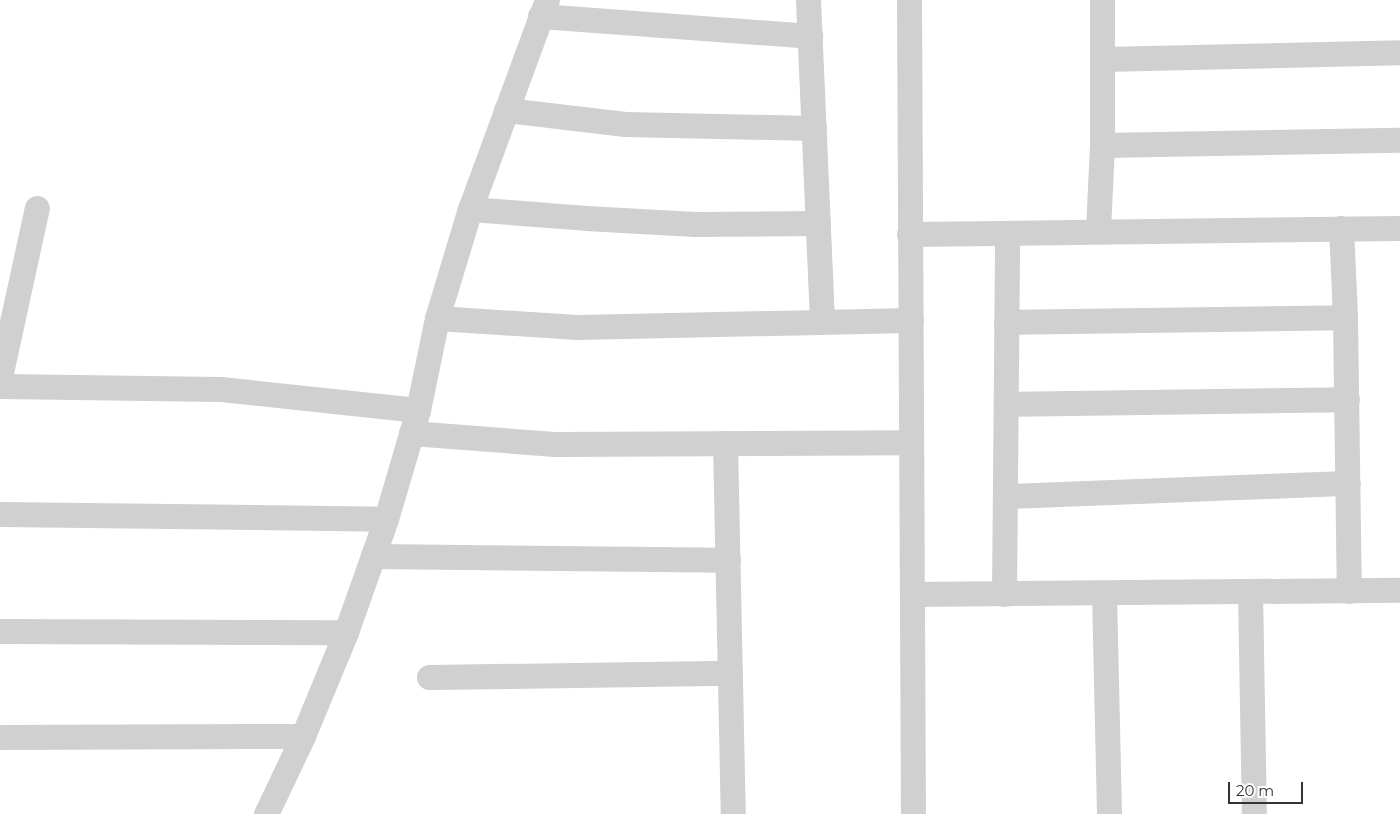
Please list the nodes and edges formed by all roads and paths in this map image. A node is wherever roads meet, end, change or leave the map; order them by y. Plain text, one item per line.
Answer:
1 (808, 0) edge
2 (909, 0) edge
3 (1102, 0) edge
4 (543, 8) edge
5 (810, 36) junction
6 (1400, 52) edge
7 (1102, 59) junction
8 (506, 110) junction
9 (814, 128) junction
10 (1400, 140) edge
11 (1102, 145) junction
12 (37, 208) dead end
13 (470, 209) junction
14 (818, 223) junction
15 (1341, 228) junction
16 (1400, 228) edge
17 (1098, 230) junction
18 (1006, 233) junction
19 (909, 234) junction
20 (1345, 317) junction
21 (437, 318) junction
22 (910, 320) junction
23 (822, 322) junction
24 (1006, 322) junction
25 (0, 377) edge
26 (0, 386) edge
27 (1347, 399) junction
28 (1006, 404) junction
29 (415, 422) junction
30 (911, 442) junction
31 (725, 443) junction
32 (1348, 483) junction
33 (1006, 496) junction
34 (0, 514) edge
35 (386, 519) junction
36 (373, 556) junction
37 (728, 560) junction
38 (1400, 590) edge
39 (1250, 591) junction
40 (1350, 591) junction
41 (1104, 593) junction
42 (912, 594) junction
43 (1004, 594) junction
44 (0, 631) edge
45 (346, 632) junction
46 (730, 673) junction
47 (429, 676) dead end
48 (303, 736) junction
49 (0, 737) edge
50 (266, 814) edge
51 (733, 814) edge
52 (913, 814) edge
53 (1109, 814) edge
54 (1254, 814) edge

1 - 5 street
2 - 19 street
3 - 7 street
4 - 5 street
4 - 8 street
5 - 9 street
6 - 7 street
7 - 11 street
8 - 9 street
8 - 13 street
9 - 14 street
10 - 11 street
11 - 17 street
12 - 25 street
13 - 14 street
13 - 21 street
14 - 23 street
15 - 16 street
15 - 17 street
15 - 20 street
17 - 18 street
18 - 19 street
18 - 24 street
19 - 22 street
20 - 24 street
20 - 27 street
21 - 23 street
21 - 29 street
22 - 23 street
22 - 30 street
24 - 28 street
26 - 29 street
27 - 28 street
27 - 32 street
28 - 33 street
29 - 31 street
29 - 35 street
30 - 31 street
30 - 42 street
31 - 37 street
32 - 33 street
32 - 40 street
33 - 43 street
34 - 35 street
35 - 36 street
36 - 37 street
36 - 45 street
37 - 46 street
38 - 40 street
39 - 40 street
39 - 41 street
39 - 54 street
41 - 43 street
41 - 53 street
42 - 43 street
42 - 52 street
44 - 45 street
45 - 48 street
46 - 47 street
46 - 51 street
48 - 49 street
48 - 50 street

